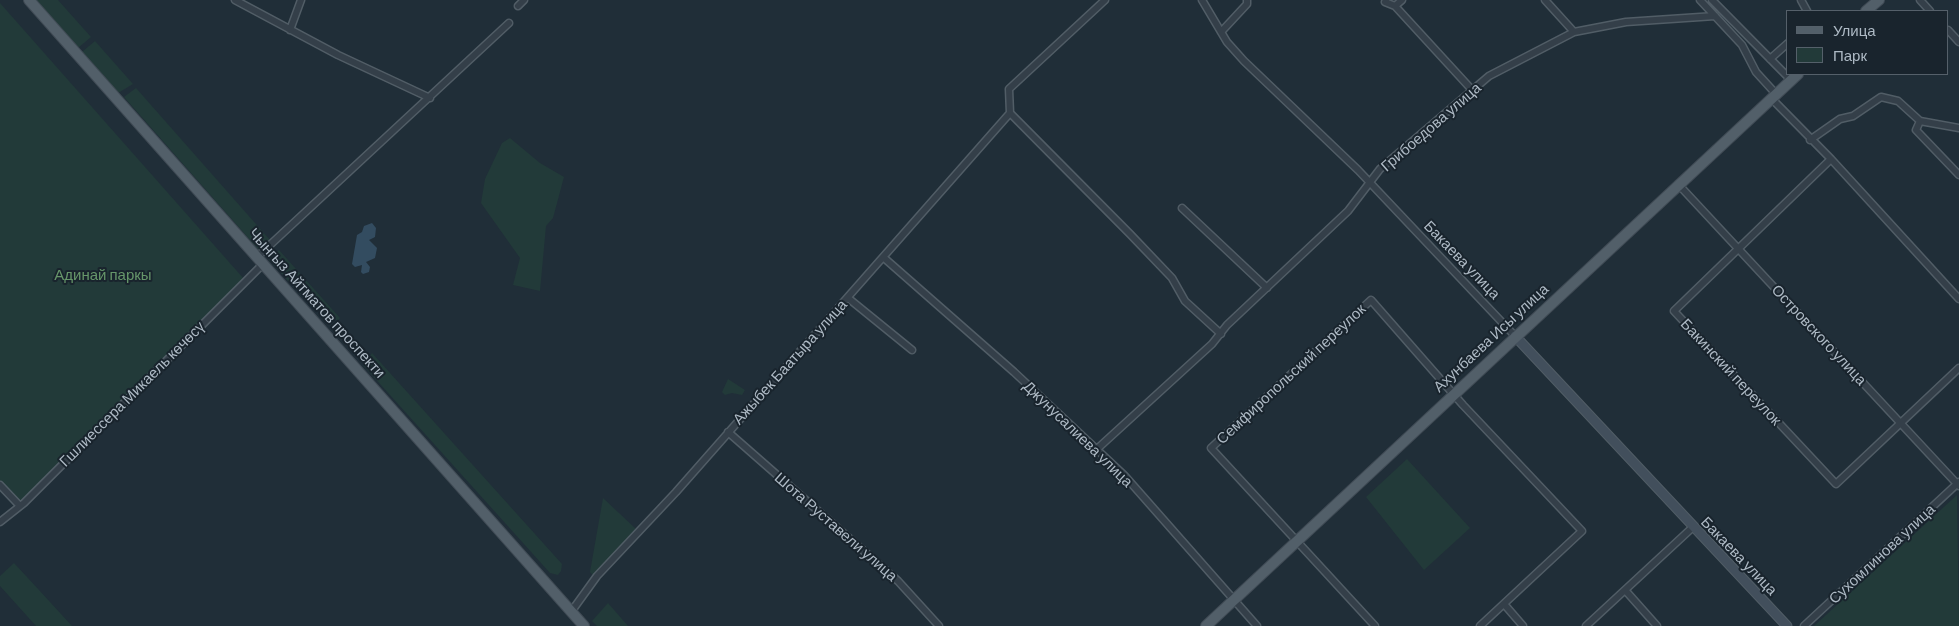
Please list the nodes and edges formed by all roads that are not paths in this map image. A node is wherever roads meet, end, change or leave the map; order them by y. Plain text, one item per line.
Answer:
1 (29, 0) edge
2 (235, 0) edge
3 (301, 0) edge
4 (524, 0) edge
5 (1105, 0) edge
6 (1202, 0) edge
7 (1247, 0) edge
8 (1386, 0) edge
9 (1402, 0) edge
10 (1545, 0) edge
11 (1700, 0) edge
12 (1712, 0) edge
13 (1879, 0) edge
14 (1920, 0) edge
15 (518, 6) dead end
16 (1395, 6) junction
17 (1867, 10) edge
18 (1929, 10) edge
19 (1715, 16) junction
20 (509, 23) dead end
21 (290, 30) junction
22 (1949, 31) edge
23 (1221, 32) junction
24 (1574, 32) junction
25 (1959, 42) edge
26 (1786, 44) edge
27 (1770, 60) junction
28 (1786, 71) edge
29 (1795, 77) edge
30 (1474, 91) junction
31 (1773, 96) junction
32 (430, 98) junction
33 (1010, 113) junction
34 (1920, 121) junction
35 (1959, 128) edge
36 (1810, 140) junction
37 (1831, 159) junction
38 (1959, 176) edge
39 (1369, 183) junction
40 (1678, 184) junction
41 (1182, 208) dead end
42 (1739, 249) junction
43 (883, 257) junction
44 (260, 261) junction
45 (1267, 288) junction
46 (848, 298) junction
47 (1959, 299) edge
48 (1220, 334) junction
49 (1515, 336) junction
50 (912, 350) dead end
51 (1959, 368) edge
52 (1453, 394) junction
53 (1900, 423) junction
54 (728, 432) junction
55 (1097, 449) junction
56 (1958, 484) edge
57 (0, 485) edge
58 (20, 505) junction
59 (0, 522) edge
60 (1693, 527) junction
61 (1296, 541) junction
62 (1625, 590) junction
63 (1234, 600) junction
64 (1504, 604) junction
65 (571, 612) junction
66 (584, 626) edge
67 (939, 626) edge
68 (1206, 626) edge
69 (1257, 626) edge
70 (1376, 626) edge
71 (1480, 626) edge
72 (1522, 626) edge
73 (1586, 626) edge
74 (1657, 626) edge
75 (1787, 626) edge
76 (1804, 626) edge

1 - 44 main road, Чынгыз Айтматов проспекти
2 - 21 street
3 - 21 street
4 - 15 street
5 - 33 street
6 - 23 street, Бакаева улица
7 - 23 street
8 - 16 street
9 - 16 street
10 - 24 street
11 - 19 street
12 - 27 street
13 - 17 main road
14 - 18 street
16 - 30 street
19 - 24 street, Грибоедова улица
19 - 31 street
20 - 32 street, Гшлиессера Микаель көчөсү
21 - 32 street
22 - 25 street
23 - 39 street, Бакаева улица
24 - 30 street, Грибоедова улица
26 - 27 street
27 - 28 street
29 - 31 main road, Ахунбаева Исы улица
30 - 39 street, Грибоедова улица
31 - 36 street
31 - 40 main road, Ахунбаева Исы улица
32 - 44 street, Гшлиессера Микаель көчөсү
33 - 43 street, Ажыбек Баатыра улица
33 - 48 street
34 - 35 street
34 - 36 street
34 - 38 street
36 - 37 street
37 - 42 street, Бакинский переулок
37 - 47 street
39 - 45 street, Грибоедова улица
39 - 49 street, Бакаева улица
40 - 42 street, Островского улица
40 - 49 main road, Ахунбаева Исы улица
41 - 45 street
42 - 53 street, Островского улица
42 - 53 street, Бакинский переулок
43 - 46 street, Ажыбек Баатыра улица
43 - 55 street, Джунусалиева улица
44 - 58 street, Гшлиессера Микаель көчөсү
44 - 65 main road, Чынгыз Айтматов проспекти
45 - 48 street, Грибоедова улица
46 - 50 street
46 - 54 street, Ажыбек Баатыра улица
48 - 55 street, Грибоедова улица
49 - 52 main road, Ахунбаева Исы улица
49 - 60 main road, Бакаева улица
51 - 53 street
52 - 61 main road, Ахунбаева Исы улица
52 - 61 street, Семфиропольский переулок
52 - 64 street, Семфиропольский переулок
53 - 56 street, Островского улица
54 - 65 street, Ажыбек Баатыра улица
54 - 67 street, Шота Руставели улица
55 - 63 street, Джунусалиева улица
56 - 76 street, Сухомлинова улица
57 - 58 street
58 - 59 street, Гшлиессера Микаель көчөсү
60 - 62 street
60 - 75 main road, Бакаева улица
61 - 63 main road, Ахунбаева Исы улица
61 - 70 street, Семфиропольский переулок
62 - 73 street
62 - 74 street
63 - 68 main road, Ахунбаева Исы улица
63 - 69 street, Джунусалиева улица
64 - 71 street, Семфиропольский переулок
64 - 72 street
65 - 66 main road, Чынгыз Айтматов проспекти

